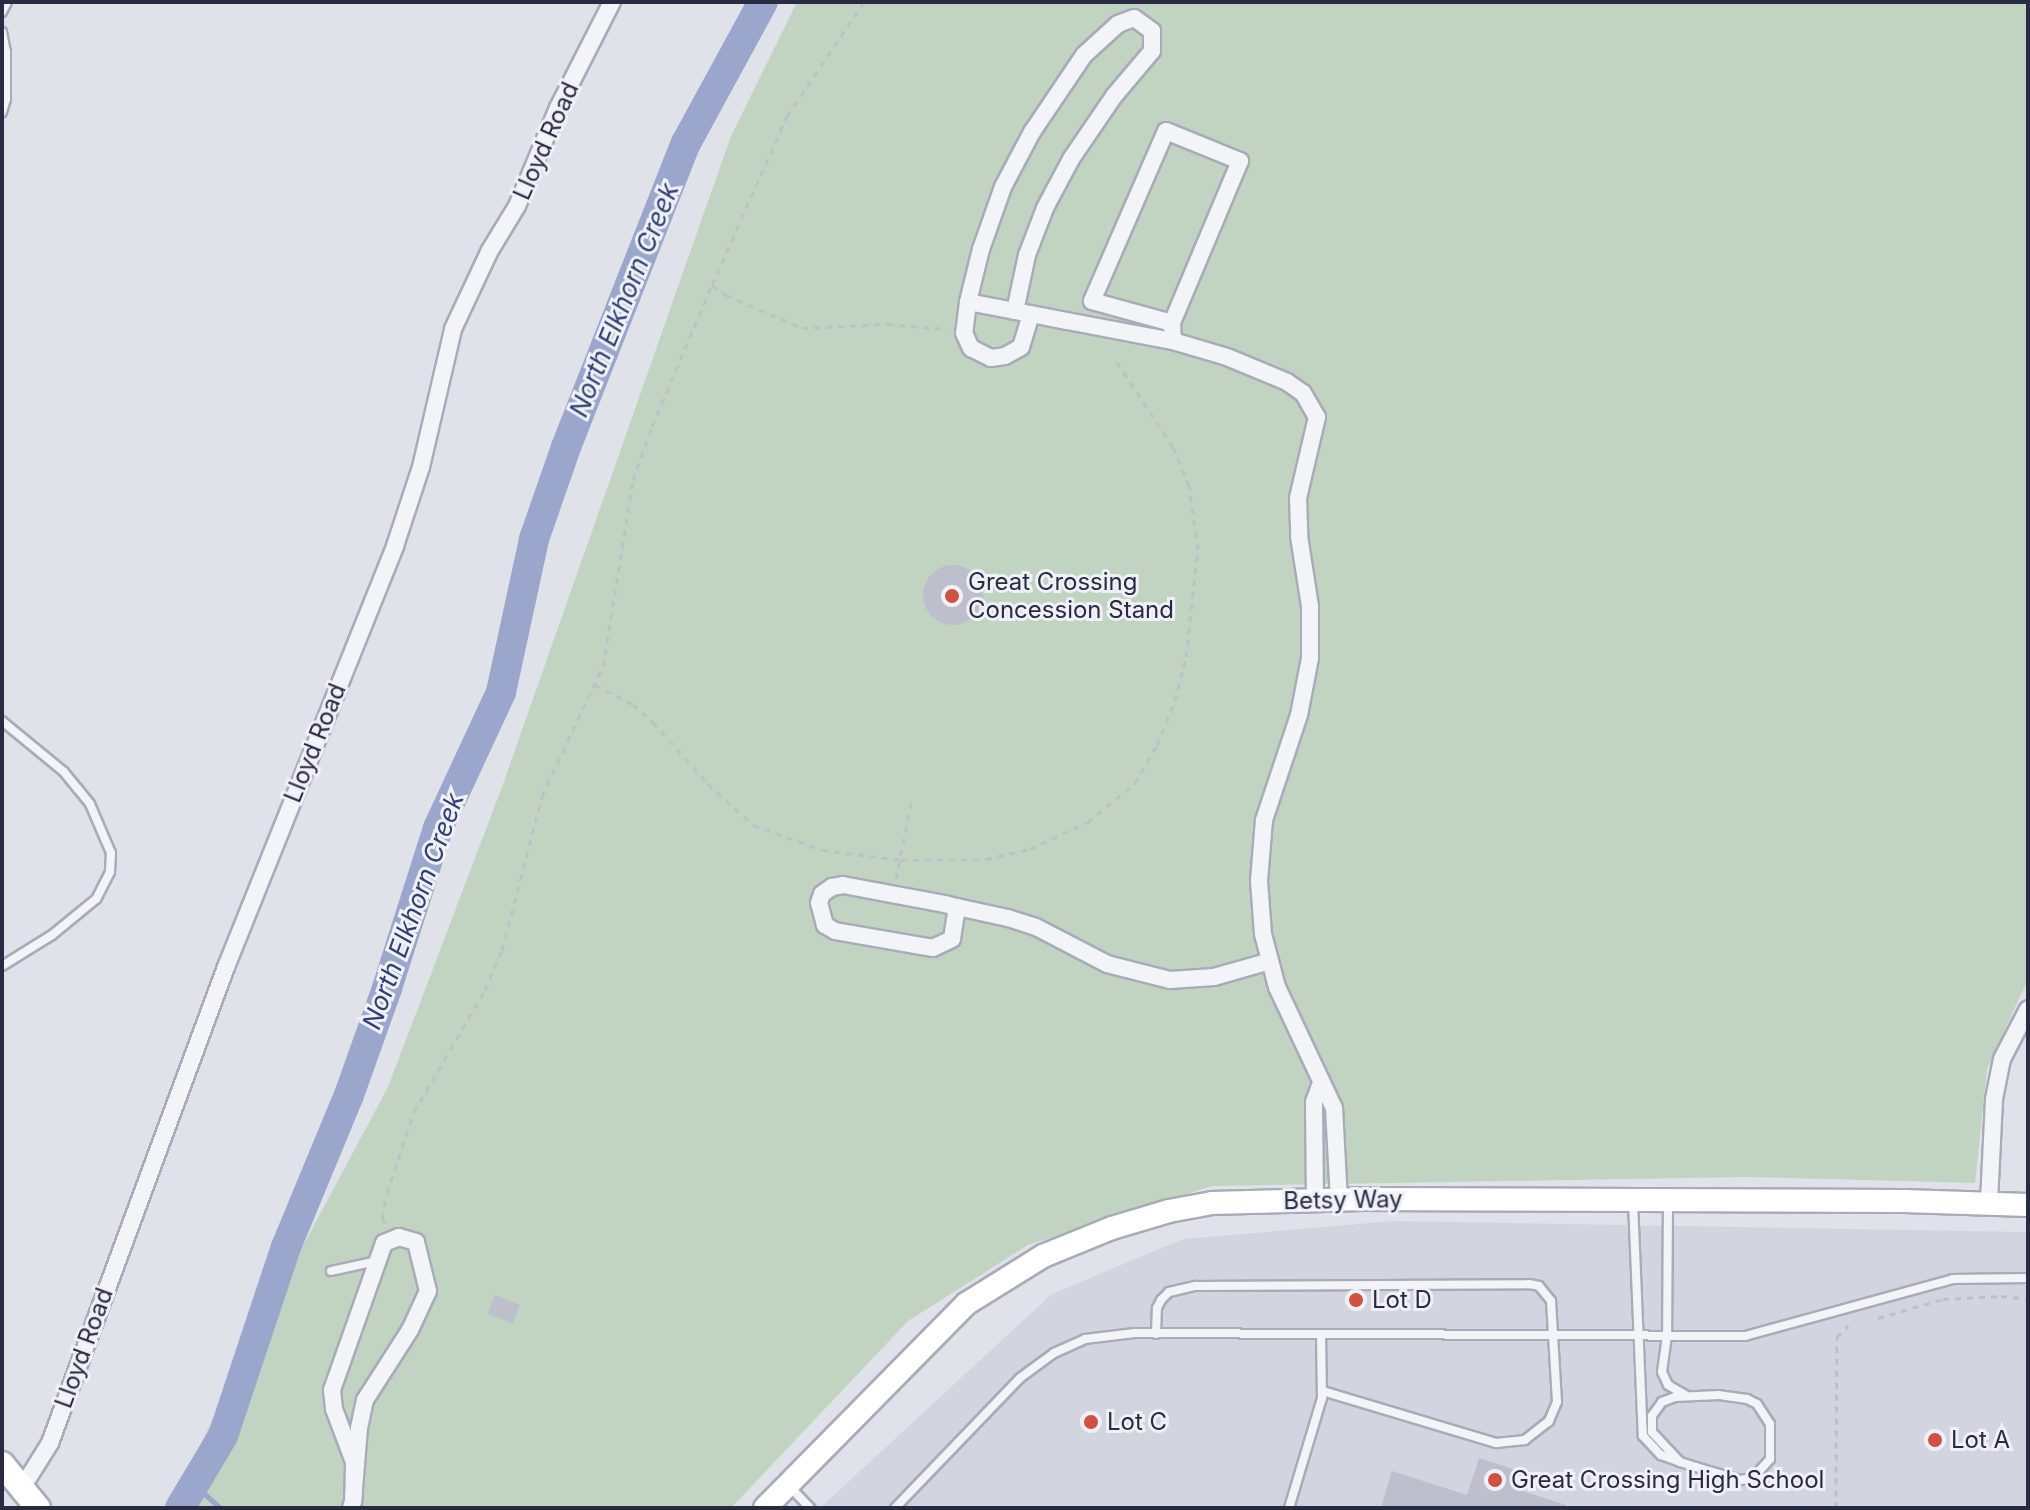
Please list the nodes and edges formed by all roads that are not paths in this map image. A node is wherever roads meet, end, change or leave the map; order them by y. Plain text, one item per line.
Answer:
1 (7, 2) edge
2 (612, 2) edge
3 (2, 12) edge
4 (2, 32) edge
5 (2, 112) edge
6 (968, 302) junction
7 (1023, 313) junction
8 (1172, 323) junction
9 (1173, 341) junction
10 (2, 721) edge
11 (957, 907) junction
12 (1270, 961) junction
13 (2, 966) edge
14 (2027, 1015) edge
15 (1321, 1083) junction
16 (1335, 1137) junction
17 (1315, 1138) junction
18 (1339, 1199) junction
19 (1315, 1200) junction
20 (1633, 1202) junction
21 (1668, 1202) junction
22 (1989, 1202) junction
23 (2028, 1205) edge
24 (377, 1261) junction
25 (331, 1271) dead end
26 (2028, 1278) edge
27 (1156, 1334) junction
28 (1321, 1334) junction
29 (1554, 1335) junction
30 (1637, 1335) junction
31 (1667, 1336) junction
32 (1323, 1391) junction
33 (1689, 1396) junction
34 (353, 1446) junction
35 (1680, 1462) junction
36 (2, 1464) edge
37 (787, 1484) junction
38 (22, 1488) junction
39 (352, 1504) edge
40 (38, 1508) edge
41 (765, 1508) edge
42 (810, 1508) edge
43 (895, 1508) edge
44 (1289, 1508) edge

1 - 3 lane
2 - 38 street, Lloyd Road
4 - 5 lane
6 - 7 street
6 - 7 street
6 - 7 street
7 - 9 street
8 - 8 street
8 - 9 street
9 - 12 street
10 - 13 lane
11 - 11 street
11 - 12 street
12 - 15 street
14 - 22 street
15 - 16 street
15 - 17 street
16 - 17 street
16 - 18 street
17 - 19 street
18 - 19 street, Betsy Way
18 - 20 street, Betsy Way
19 - 37 street, Betsy Way
20 - 21 street, Betsy Way
20 - 30 lane
21 - 22 street, Betsy Way
21 - 31 lane
22 - 23 street, Betsy Way
24 - 25 lane
24 - 34 street
24 - 34 street
26 - 31 lane
27 - 28 lane
27 - 29 lane
27 - 43 lane
28 - 29 lane
28 - 32 lane
29 - 30 lane
29 - 32 lane
30 - 31 lane
30 - 35 lane
31 - 33 lane
32 - 44 lane
33 - 35 lane
33 - 35 lane
34 - 39 street
36 - 38 main road
37 - 41 street, Betsy Way
37 - 42 lane
38 - 40 main road

